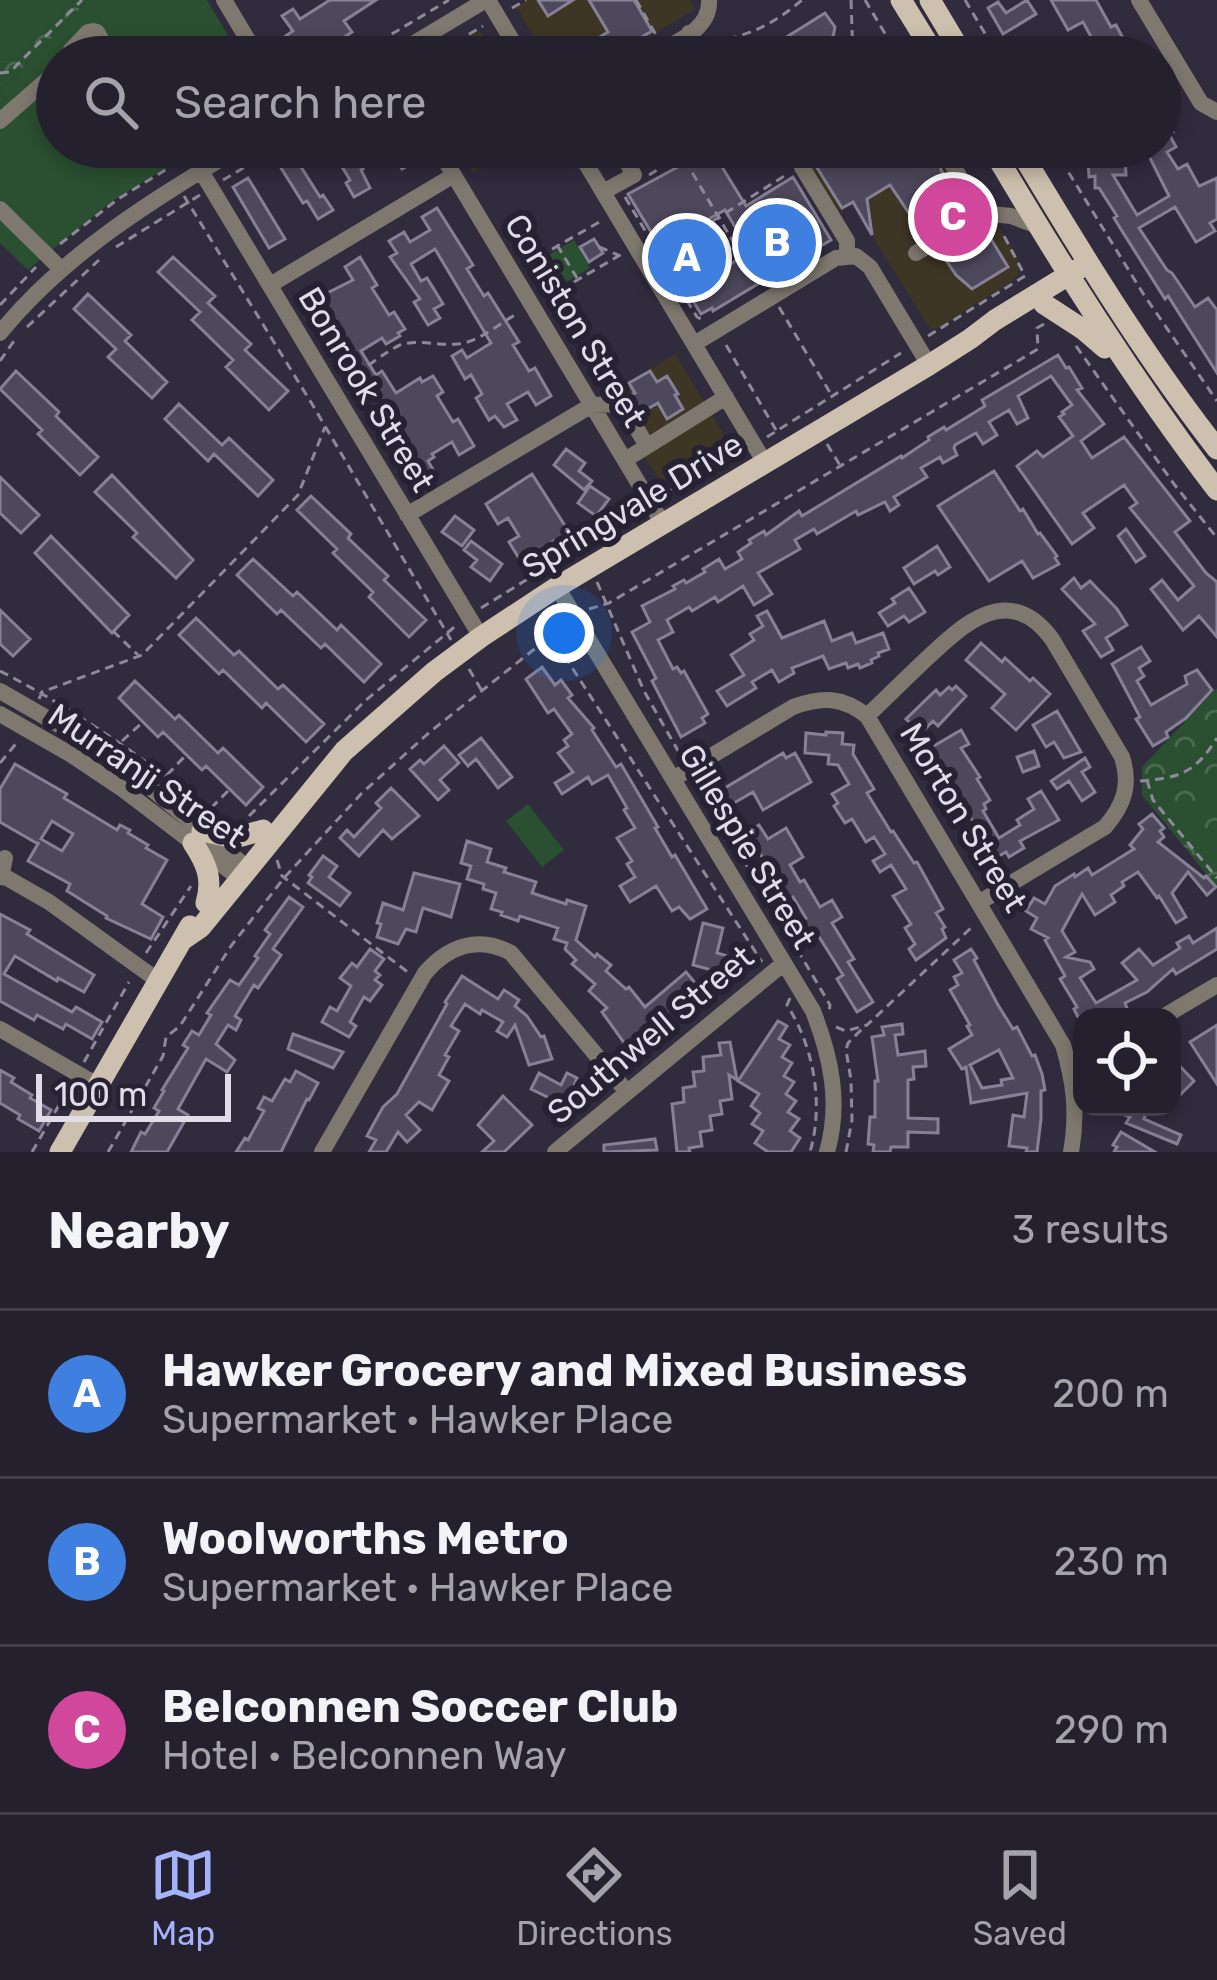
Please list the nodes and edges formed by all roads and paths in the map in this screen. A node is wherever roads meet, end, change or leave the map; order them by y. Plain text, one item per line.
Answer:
1 (82, 0) edge
2 (224, 0) edge
3 (449, 0) edge
4 (487, 0) edge
5 (526, 0) edge
6 (636, 0) edge
7 (709, 0) edge
8 (802, 0) edge
9 (850, 0) edge
10 (866, 0) edge
11 (930, 0) edge
12 (965, 0) edge
13 (1139, 0) edge
14 (895, 9) edge
15 (498, 17) junction
16 (884, 30) junction
17 (689, 33) junction
18 (46, 36) edge
19 (245, 36) edge
20 (388, 36) edge
21 (426, 36) edge
22 (466, 36) edge
23 (509, 36) edge
24 (656, 36) edge
25 (684, 36) edge
26 (692, 36) edge
27 (741, 36) edge
28 (852, 36) edge
29 (887, 36) edge
30 (918, 36) edge
31 (951, 36) edge
32 (986, 36) edge
33 (1161, 36) edge
34 (36, 46) edge
35 (1181, 70) edge
36 (0, 73) edge
37 (36, 89) edge
38 (1217, 112) edge
39 (0, 121) edge
40 (169, 168) edge
41 (206, 168) edge
42 (244, 168) edge
43 (443, 168) edge
44 (445, 168) edge
45 (592, 168) edge
46 (630, 168) edge
47 (659, 168) edge
48 (689, 168) edge
49 (732, 168) edge
50 (799, 168) edge
51 (803, 168) edge
52 (954, 168) edge
53 (1003, 168) edge
54 (1031, 168) edge
55 (1066, 168) edge
56 (201, 171) junction
57 (735, 172) dead end
58 (641, 179) dead end
59 (177, 185) junction
60 (211, 188) junction
61 (610, 188) junction
62 (118, 199) dead end
63 (188, 202) junction
64 (0, 209) edge
65 (983, 214) junction
66 (718, 217) junction
67 (602, 220) dead end
68 (1038, 226) junction
69 (686, 238) junction
70 (557, 245) junction
71 (599, 247) dead end
72 (738, 250) junction
73 (109, 252) dead end
74 (660, 255) junction
75 (745, 255) dead end
76 (847, 255) junction
77 (102, 257) dead end
78 (522, 266) dead end
79 (1091, 268) junction
80 (61, 269) junction
81 (578, 280) junction
82 (1070, 280) junction
83 (270, 285) junction
84 (772, 296) junction
85 (532, 306) junction
86 (1048, 312) junction
87 (717, 330) junction
88 (1066, 332) dead end
89 (0, 333) edge
90 (970, 339) junction
91 (916, 343) junction
92 (694, 344) junction
93 (0, 361) edge
94 (929, 365) junction
95 (334, 392) junction
96 (832, 396) junction
97 (726, 397) junction
98 (1217, 401) edge
99 (1152, 404) junction
100 (592, 405) junction
101 (325, 426) junction
102 (776, 431) junction
103 (647, 446) junction
104 (1217, 449) edge
105 (760, 454) junction
106 (625, 460) junction
107 (1217, 490) edge
108 (650, 503) junction
109 (407, 515) junction
110 (663, 524) junction
111 (1217, 538) edge
112 (596, 580) dead end
113 (557, 587) junction
114 (531, 604) junction
115 (606, 604) junction
116 (479, 609) dead end
117 (590, 609) dead end
118 (458, 625) dead end
119 (563, 626) dead end
120 (113, 632) dead end
121 (447, 633) junction
122 (552, 636) junction
123 (481, 638) junction
124 (459, 653) junction
125 (138, 656) junction
126 (0, 691) edge
127 (482, 691) junction
128 (42, 692) dead end
129 (0, 714) edge
130 (867, 716) junction
131 (142, 722) dead end
132 (22, 736) dead end
133 (1217, 738) edge
134 (121, 742) dead end
135 (344, 752) junction
136 (186, 755) dead end
137 (682, 757) dead end
138 (0, 763) edge
139 (165, 776) dead end
140 (673, 778) junction
141 (1147, 780) junction
142 (1127, 782) junction
143 (230, 789) dead end
144 (704, 794) dead end
145 (202, 828) junction
146 (261, 833) junction
147 (207, 867) junction
148 (238, 869) junction
149 (2, 871) edge
150 (284, 878) junction
151 (1217, 878) edge
152 (206, 903) junction
153 (984, 908) junction
154 (185, 938) junction
155 (784, 963) junction
156 (763, 964) dead end
157 (138, 966) junction
158 (420, 981) junction
159 (160, 982) junction
160 (1217, 985) edge
161 (786, 991) dead end
162 (1178, 1008) edge
163 (866, 1025) junction
164 (0, 1028) edge
165 (1073, 1062) edge
166 (77, 1073) junction
167 (99, 1086) junction
168 (627, 1092) junction
169 (1076, 1116) edge
170 (32, 1152) edge
171 (61, 1152) edge
172 (108, 1152) edge
173 (322, 1152) edge
174 (555, 1152) edge
175 (810, 1152) edge
176 (827, 1152) edge
177 (846, 1152) edge
178 (1071, 1152) edge

1 - 18 path
2 - 19 street
3 - 20 path
4 - 15 street
4 - 21 street
5 - 15 path
6 - 24 path
7 - 17 street
8 - 27 path
9 - 28 path
10 - 16 path
11 - 31 main road
12 - 32 path
13 - 33 street
14 - 16 path
14 - 30 main road
15 - 22 path
15 - 23 street
16 - 29 path
17 - 25 street
17 - 26 street
34 - 36 path
35 - 38 street
37 - 39 street
40 - 62 path
41 - 56 street
42 - 60 path
43 - 83 street
44 - 85 street, Coniston Street
45 - 61 street
46 - 61 street
47 - 58 path
48 - 66 path
49 - 57 path
50 - 66 path
51 - 76 street
52 - 65 street
53 - 68 main road
54 - 79 main road
55 - 98 path
56 - 59 street
56 - 60 street, Bonrook Street
59 - 63 path
59 - 80 street
60 - 63 path
60 - 83 street, Bonrook Street
61 - 74 path
61 - 92 street
63 - 73 path
63 - 101 path
64 - 80 street
65 - 68 street
65 - 91 path
66 - 69 path
66 - 72 path
67 - 70 path
68 - 82 main road
69 - 72 path
69 - 74 path
70 - 78 path
70 - 81 path
71 - 81 path
72 - 75 path
74 - 87 path
76 - 84 street
76 - 91 street
77 - 93 path
79 - 82 main road, Springvale Drive
79 - 104 main road
80 - 89 street
81 - 85 path
82 - 86 main road, Springvale Drive
82 - 90 main road, Springvale Drive
82 - 99 main road
83 - 95 street, Bonrook Street
84 - 87 street
84 - 96 path
85 - 95 path
85 - 100 street, Coniston Street
86 - 90 main road, Springvale Drive
86 - 99 main road
86 - 115 path
87 - 92 street
87 - 102 path
88 - 111 path
90 - 94 main road, Springvale Drive
91 - 94 street
91 - 96 path
92 - 97 street
94 - 105 main road, Springvale Drive
95 - 109 street, Bonrook Street
96 - 102 path
97 - 103 street
97 - 105 street
99 - 107 main road
100 - 103 street
100 - 106 street, Coniston Street
100 - 109 street
101 - 121 path
101 - 125 path
102 - 105 path
103 - 106 street
105 - 108 path
105 - 110 main road, Springvale Drive
106 - 108 street, Coniston Street
108 - 110 street, Coniston Street
108 - 116 path
109 - 123 street, Bonrook Street
110 - 113 main road, Springvale Drive
112 - 115 path
113 - 114 main road, Springvale Drive
113 - 140 street, Gillespie Street
114 - 122 path
114 - 123 main road, Springvale Drive
115 - 117 path
115 - 137 path
118 - 121 path
119 - 122 path
120 - 125 path
121 - 124 path
121 - 146 path
122 - 127 path
122 - 156 path
123 - 124 main road, Springvale Drive
124 - 127 path
124 - 135 main road, Springvale Drive
125 - 128 path
126 - 145 street, Murranji Street
127 - 150 path
129 - 145 street, Murranji Street
130 - 140 street, Morton Street
130 - 142 street
130 - 153 street, Morton Street
131 - 134 path
132 - 138 path
133 - 141 path
135 - 146 main road, Springvale Drive
135 - 148 main road, Springvale Drive
136 - 139 path
140 - 155 street, Gillespie Street
141 - 142 path
141 - 151 path
142 - 153 street
143 - 145 path
144 - 163 path
145 - 146 main road
145 - 147 main road
145 - 148 street, Murranji Street
146 - 148 main road, Springvale Drive
146 - 150 path
147 - 152 main road
147 - 157 path
148 - 152 main road, Springvale Drive
148 - 154 main road, Springvale Drive
149 - 157 street
150 - 158 path
150 - 172 path
152 - 154 main road, Springvale Drive
153 - 163 path
153 - 165 street, Morton Street
154 - 159 main road, Springvale Drive
155 - 168 street, Southwell Street
155 - 176 street, Gillespie Street
157 - 159 street
157 - 166 path
158 - 168 street
158 - 173 street
159 - 167 main road, Springvale Drive
160 - 162 street
161 - 175 path
163 - 177 path
164 - 166 street
166 - 167 street
166 - 170 path
167 - 171 main road, Springvale Drive
168 - 174 street, Southwell Street
169 - 178 street, Morton Street

